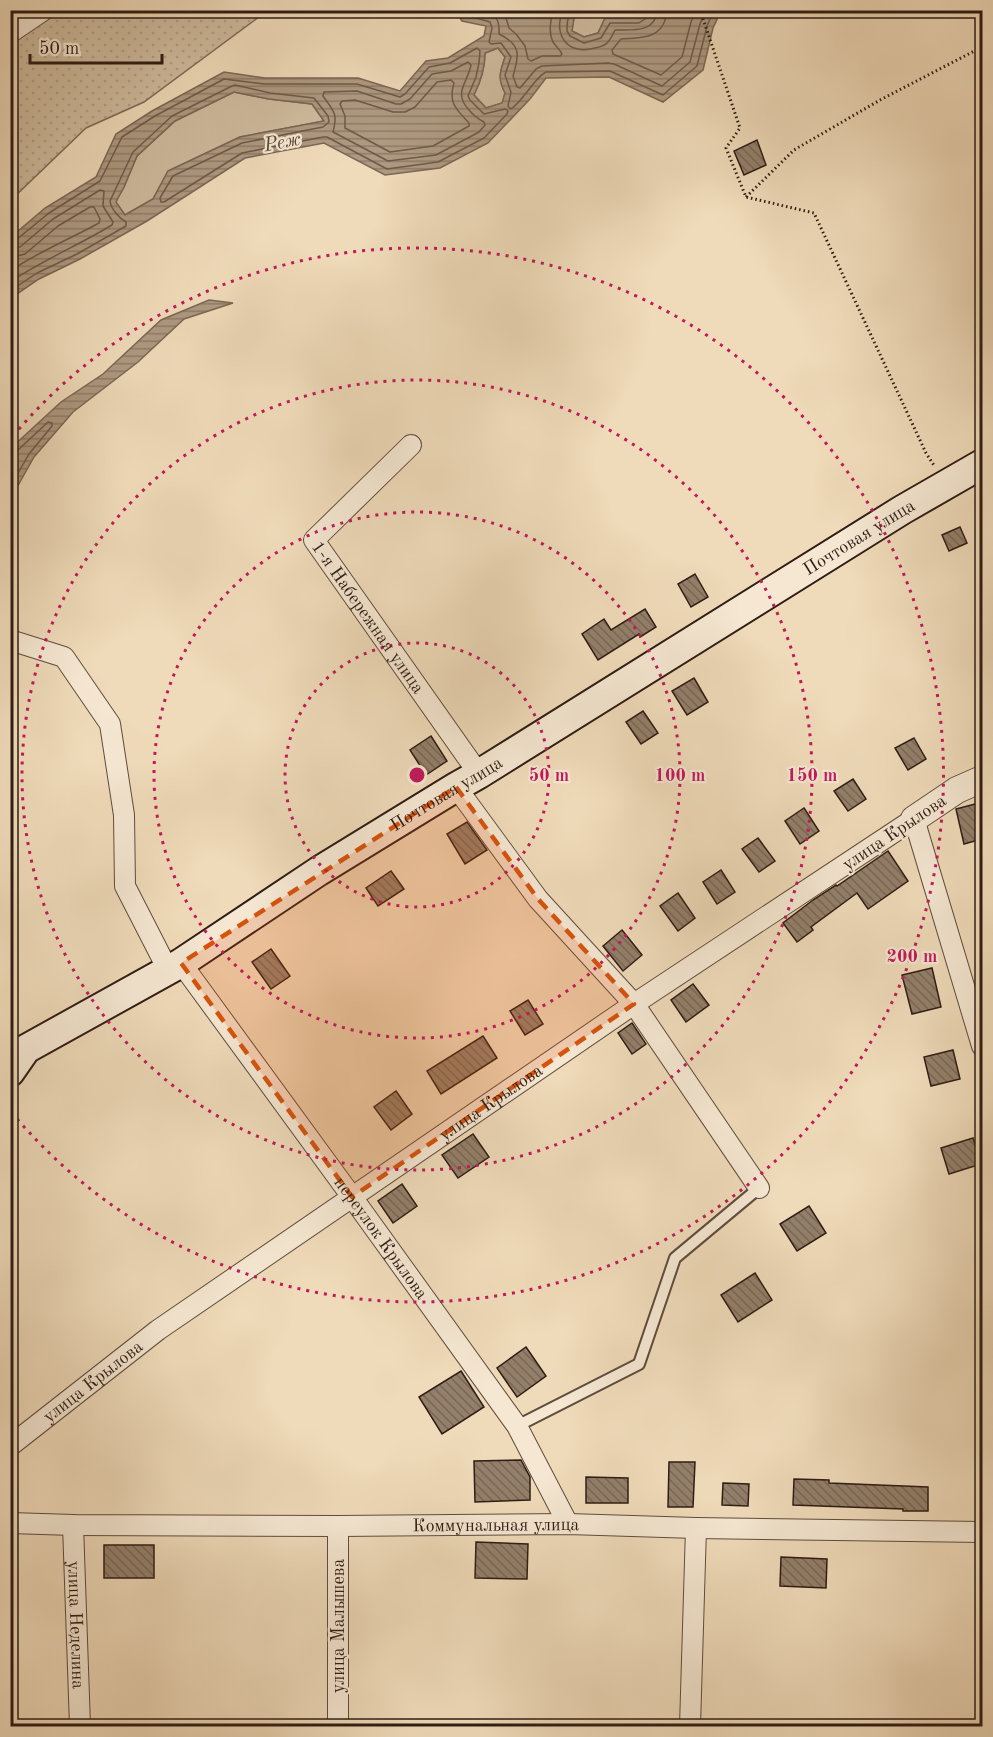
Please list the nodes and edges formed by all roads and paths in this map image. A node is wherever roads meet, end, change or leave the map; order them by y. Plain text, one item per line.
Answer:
1 (44, 10) edge
2 (700, 10) edge
3 (10, 33) edge
4 (982, 47) edge
5 (746, 198) junction
6 (411, 445) dead end
7 (982, 464) edge
8 (946, 485) junction
9 (10, 640) edge
10 (982, 779) edge
11 (468, 781) junction
12 (914, 819) junction
13 (175, 966) junction
14 (634, 1004) junction
15 (982, 1046) edge
16 (18, 1049) edge
17 (10, 1072) edge
18 (759, 1188) joint
19 (352, 1197) junction
20 (517, 1426) junction
21 (10, 1446) edge
22 (15, 1518) edge
23 (568, 1524) junction
24 (73, 1525) junction
25 (338, 1526) junction
26 (696, 1528) junction
27 (982, 1532) edge
28 (80, 1726) edge
29 (338, 1726) edge
30 (690, 1726) edge

1 - 3 street
2 - 5 path
4 - 5 path
5 - 8 path
6 - 11 street, 1-я Набережная улица
7 - 8 main road, Почтовая улица
8 - 11 main road, Почтовая улица
9 - 13 street, переулок Крылова
10 - 12 street, улица Крылова
11 - 13 main road, Почтовая улица
11 - 14 street
12 - 14 street, улица Крылова
12 - 15 street
13 - 16 main road, Почтовая улица
13 - 19 street, переулок Крылова
14 - 18 street
14 - 19 street, улица Крылова
16 - 17 main road, Почтовая улица
18 - 20 lane
19 - 20 street, переулок Крылова
19 - 21 street, улица Крылова
20 - 23 street, переулок Крылова
22 - 24 street, Коммунальная улица
23 - 25 street, Коммунальная улица
23 - 26 street, Коммунальная улица
24 - 25 street, Коммунальная улица
24 - 28 street, улица Неделина
25 - 29 street, улица Малышева
26 - 27 street, Коммунальная улица
26 - 30 street

